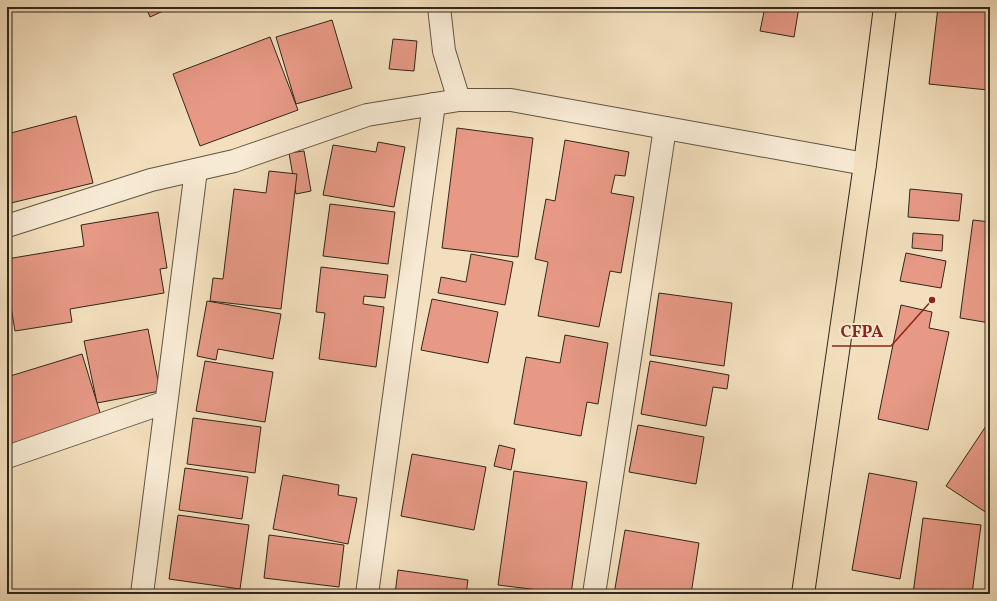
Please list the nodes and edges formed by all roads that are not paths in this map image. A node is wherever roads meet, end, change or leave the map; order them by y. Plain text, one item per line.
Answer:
1 (439, 7) edge
2 (885, 7) edge
3 (459, 100) junction
4 (434, 104) junction
5 (665, 128) junction
6 (865, 164) junction
7 (196, 170) junction
8 (7, 226) edge
9 (166, 402) junction
10 (7, 457) edge
11 (142, 594) edge
12 (367, 594) edge
13 (594, 594) edge
14 (803, 594) edge

1 - 3 street
2 - 6 main road
3 - 4 street
3 - 5 street
4 - 7 street
4 - 12 street
5 - 6 street
5 - 13 street
6 - 14 main road
7 - 8 street
7 - 9 street
9 - 10 street
9 - 11 street

